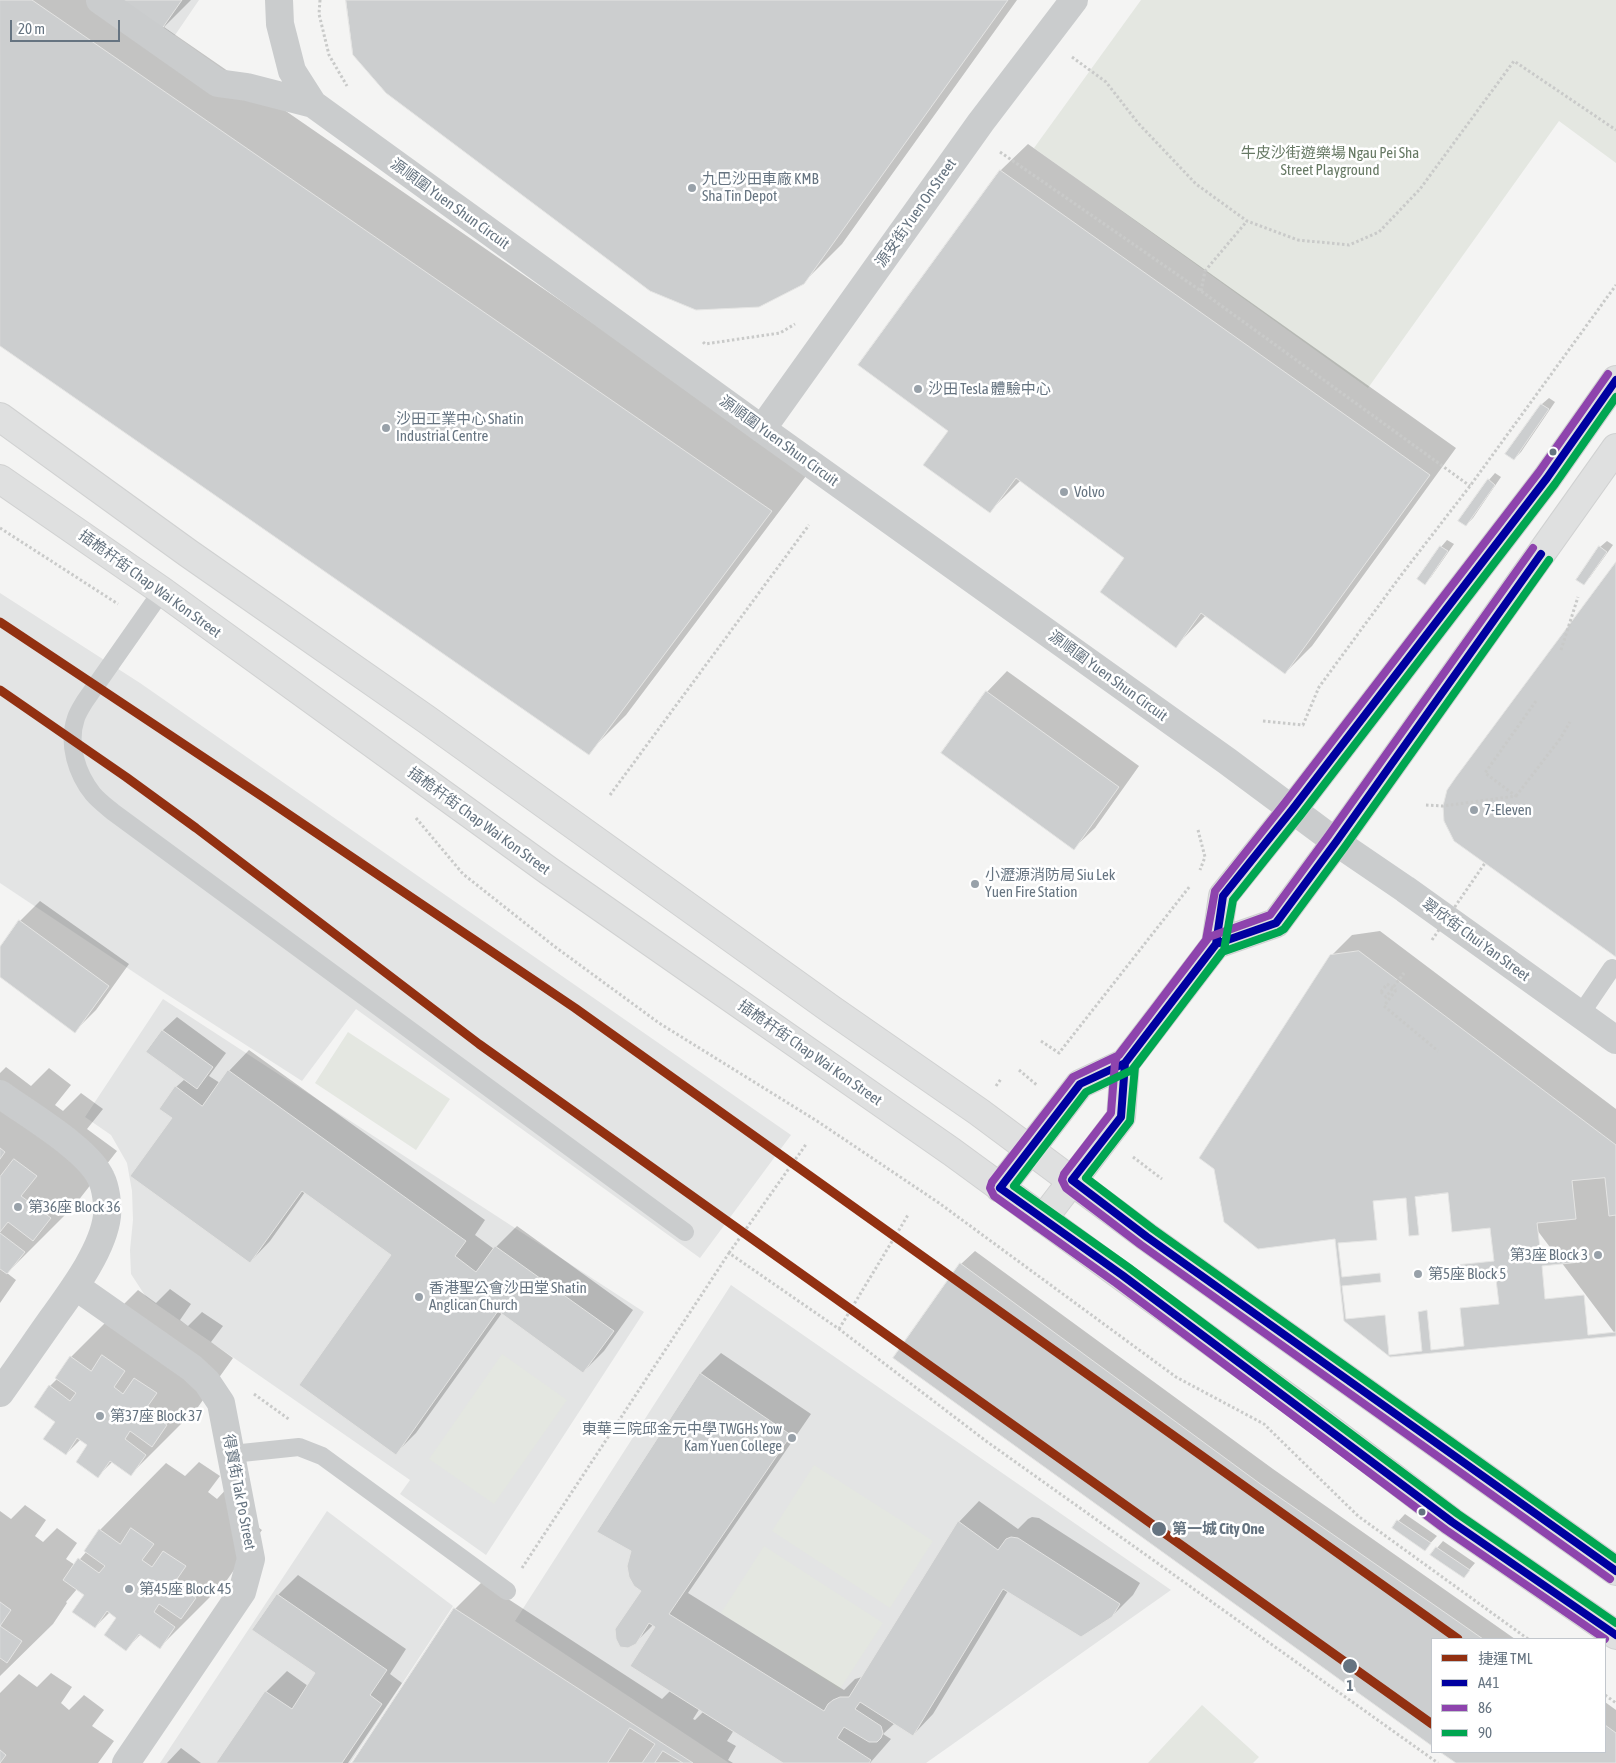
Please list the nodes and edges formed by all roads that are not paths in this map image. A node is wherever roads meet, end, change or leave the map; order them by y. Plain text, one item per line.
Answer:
1 (100, 0) edge
2 (279, 0) edge
3 (1074, 0) edge
4 (312, 104) junction
5 (1616, 380) edge
6 (0, 417) edge
7 (762, 429) junction
8 (1616, 448) edge
9 (0, 479) edge
10 (162, 591) junction
11 (1292, 810) junction
12 (1336, 842) junction
13 (1216, 944) junction
14 (1612, 968) dead end
15 (1580, 1014) junction
16 (1616, 1040) edge
17 (1125, 1063) junction
18 (0, 1094) edge
19 (1029, 1149) junction
20 (1072, 1180) junction
21 (1000, 1188) junction
22 (1043, 1219) junction
23 (685, 1232) dead end
24 (76, 1286) junction
25 (0, 1393) edge
26 (232, 1454) junction
27 (1616, 1571) edge
28 (507, 1592) road end
29 (1616, 1635) edge
30 (126, 1763) edge

1 - 4 street
2 - 4 street, 源順圍 Yuen Shun Circuit
3 - 7 street, 源安街 Yuen On Street
4 - 7 street, 源順圍 Yuen Shun Circuit
5 - 11 street
6 - 19 street
7 - 11 street, 源順圍 Yuen Shun Circuit
8 - 12 street
9 - 10 street, 插桅杆街 Chap Wai Kon Street
10 - 21 street, 插桅杆街 Chap Wai Kon Street
10 - 23 lane
11 - 12 street, 源順圍 Yuen Shun Circuit
11 - 13 street
12 - 13 street
12 - 15 street, 翠欣街 Chui Yan Street
13 - 17 street
14 - 15 lane
15 - 16 street, 翠欣街 Chui Yan Street
17 - 19 street
17 - 20 street
18 - 24 street
19 - 20 street
19 - 21 street
20 - 22 street
20 - 27 street
21 - 22 street, 插桅杆街 Chap Wai Kon Street
22 - 29 street, 插桅杆街 Chap Wai Kon Street
24 - 25 street
24 - 26 street, 得寶街 Tak Po Street
26 - 28 lane
26 - 30 street, 得寶街 Tak Po Street

